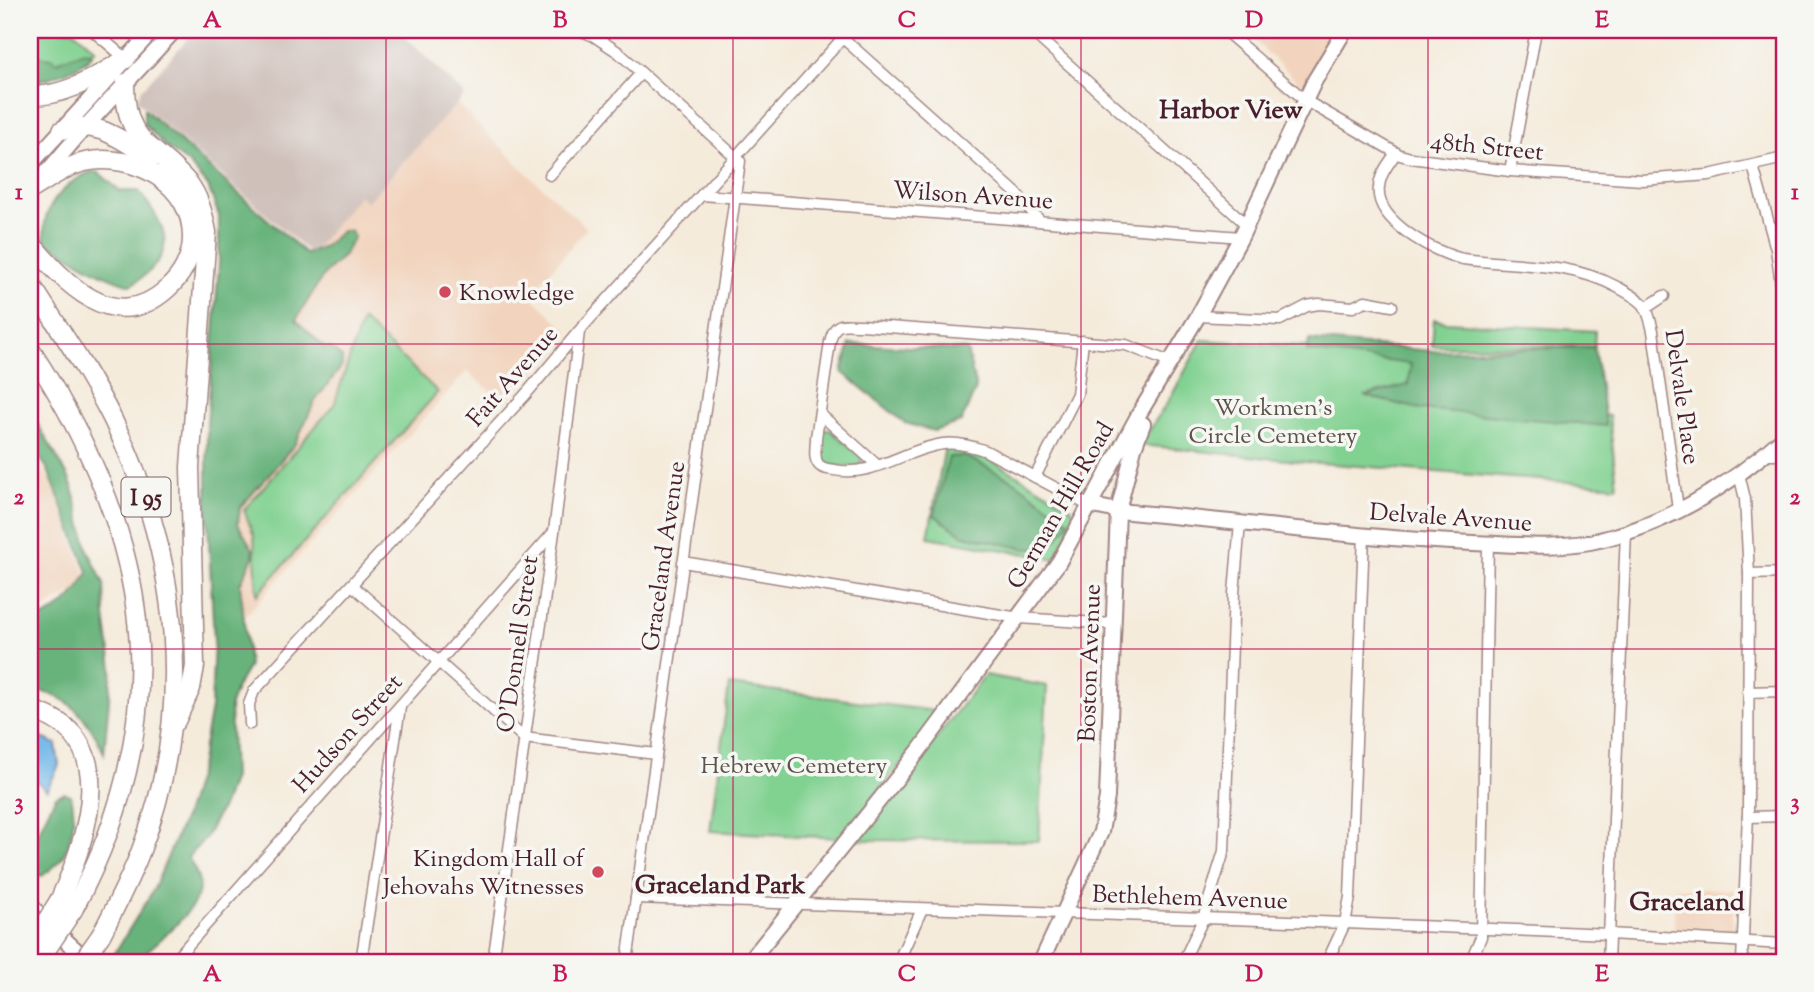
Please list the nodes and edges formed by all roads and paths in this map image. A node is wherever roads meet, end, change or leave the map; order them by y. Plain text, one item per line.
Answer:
1 (92, 30) edge
2 (153, 30) edge
3 (175, 30) edge
4 (579, 30) edge
5 (834, 30) edge
6 (1030, 30) edge
7 (1224, 30) edge
8 (1345, 30) edge
9 (1536, 30) edge
10 (846, 34) edge
11 (126, 59) junction
12 (640, 73) junction
13 (125, 83) junction
14 (30, 96) edge
15 (1306, 101) junction
16 (87, 125) junction
17 (62, 130) junction
18 (1396, 153) junction
19 (736, 158) junction
20 (1784, 158) edge
21 (30, 165) edge
22 (1754, 166) junction
23 (1510, 171) junction
24 (178, 174) junction
25 (550, 175) dead end
26 (31, 190) edge
27 (702, 195) junction
28 (735, 197) junction
29 (1040, 221) junction
30 (1244, 231) junction
31 (30, 242) edge
32 (30, 284) edge
33 (1664, 296) dead end
34 (1392, 306) dead end
35 (1784, 306) edge
36 (1646, 308) junction
37 (1198, 316) junction
38 (579, 331) junction
39 (1083, 341) junction
40 (30, 349) edge
41 (1171, 363) junction
42 (30, 368) edge
43 (820, 414) junction
44 (1784, 438) edge
45 (1766, 454) junction
46 (1784, 454) edge
47 (877, 465) junction
48 (1739, 474) junction
49 (100, 476) junction
50 (1035, 477) junction
51 (1088, 505) junction
52 (1678, 509) junction
53 (1118, 510) junction
54 (1240, 523) junction
55 (554, 532) junction
56 (1626, 532) junction
57 (1364, 535) junction
58 (1488, 544) junction
59 (683, 562) junction
60 (1784, 573) edge
61 (1749, 574) junction
62 (352, 585) junction
63 (1019, 618) junction
64 (1113, 624) junction
65 (438, 663) junction
66 (1784, 691) edge
67 (1748, 692) junction
68 (400, 706) junction
69 (30, 710) edge
70 (250, 724) dead end
71 (169, 737) junction
72 (524, 738) junction
73 (656, 754) junction
74 (1784, 816) edge
75 (1748, 817) junction
76 (636, 898) junction
77 (796, 904) junction
78 (67, 905) junction
79 (922, 909) junction
80 (32, 910) edge
81 (1064, 913) junction
82 (1203, 919) junction
83 (1345, 923) junction
84 (1481, 930) junction
85 (1609, 934) junction
86 (1743, 943) junction
87 (1784, 944) edge
88 (30, 948) edge
89 (38, 962) edge
90 (82, 962) edge
91 (89, 962) edge
92 (173, 962) edge
93 (361, 962) edge
94 (493, 962) edge
95 (627, 962) edge
96 (749, 962) edge
97 (898, 962) edge
98 (1041, 962) edge
99 (1183, 962) edge
100 (1327, 962) edge
101 (1470, 962) edge
102 (1608, 962) edge
103 (1742, 962) edge

1 - 11 street
2 - 11 street
3 - 13 street
4 - 12 street
5 - 10 street
6 - 30 street
7 - 15 street, 48th Street
8 - 15 street, German Hill Road
9 - 23 street
10 - 19 street, Fait Avenue
10 - 29 street
11 - 14 highway
11 - 17 street
12 - 19 street
12 - 25 street
13 - 16 street
13 - 24 highway
15 - 18 street, 48th Street
15 - 30 street, German Hill Road
16 - 17 highway
16 - 24 highway
16 - 26 street
17 - 21 street
18 - 23 street, 48th Street
18 - 36 street, Delvale Place
19 - 27 street, Fait Avenue
19 - 28 street, Graceland Avenue
20 - 22 street, 48th Street
22 - 23 street, 48th Street
22 - 35 street
24 - 71 highway
26 - 31 highway
27 - 28 street, Wilson Avenue
27 - 38 street, Fait Avenue
28 - 29 street, Wilson Avenue
28 - 59 street, Graceland Avenue
29 - 30 street, Wilson Avenue
30 - 37 street, German Hill Road
32 - 71 highway, I 95
33 - 36 street
34 - 37 street
36 - 52 street, Delvale Place
37 - 41 street, German Hill Road
38 - 55 street, O'Donnell Street
38 - 62 street, Fait Avenue
39 - 41 street
39 - 43 street
39 - 50 street
40 - 49 highway, I 95
41 - 51 street, German Hill Road
41 - 53 street, Boston Avenue
42 - 49 highway
43 - 47 street
43 - 47 street
44 - 45 street, Delvale Avenue
45 - 46 street
45 - 48 street, Delvale Avenue
47 - 50 street
48 - 52 street, Delvale Avenue
48 - 61 street
49 - 78 highway, I 95
50 - 51 street
51 - 53 street, Delvale Avenue
51 - 63 street, German Hill Road
52 - 56 street, Delvale Avenue
53 - 54 street, Delvale Avenue
53 - 64 street, Boston Avenue
54 - 57 street, Delvale Avenue
54 - 82 street
55 - 65 street, Hudson Street
55 - 72 street, O'Donnell Street
56 - 58 street, Delvale Avenue
56 - 85 street
57 - 58 street, Delvale Avenue
57 - 83 street
58 - 84 street
59 - 63 street
59 - 73 street, Graceland Avenue
60 - 61 street
61 - 67 street
62 - 65 street
62 - 70 street, Fait Avenue
63 - 64 street
63 - 77 street, German Hill Road
64 - 81 street, Boston Avenue
65 - 68 street, Hudson Street
65 - 72 street
66 - 67 street
67 - 75 street
68 - 92 street, Hudson Street
68 - 93 street
69 - 78 highway
71 - 90 highway, I 95, bridge
72 - 73 street
72 - 94 street, O'Donnell Street
73 - 76 street, Graceland Avenue
74 - 75 street
75 - 86 street
76 - 77 street, Bethlehem Avenue
76 - 95 street, Graceland Avenue
77 - 79 street, Bethlehem Avenue
77 - 96 street, German Hill Road
78 - 88 highway, bridge
78 - 89 highway, I 95, bridge
79 - 81 street, Bethlehem Avenue
79 - 97 street
80 - 91 street
81 - 82 street, Bethlehem Avenue
81 - 98 street, Boston Avenue
82 - 83 street, Bethlehem Avenue
82 - 99 street
83 - 84 street, Bethlehem Avenue
83 - 100 street
84 - 85 street, Bethlehem Avenue
84 - 101 street
85 - 86 street, Bethlehem Avenue
85 - 102 street
86 - 87 street, Bethlehem Avenue
86 - 103 street

